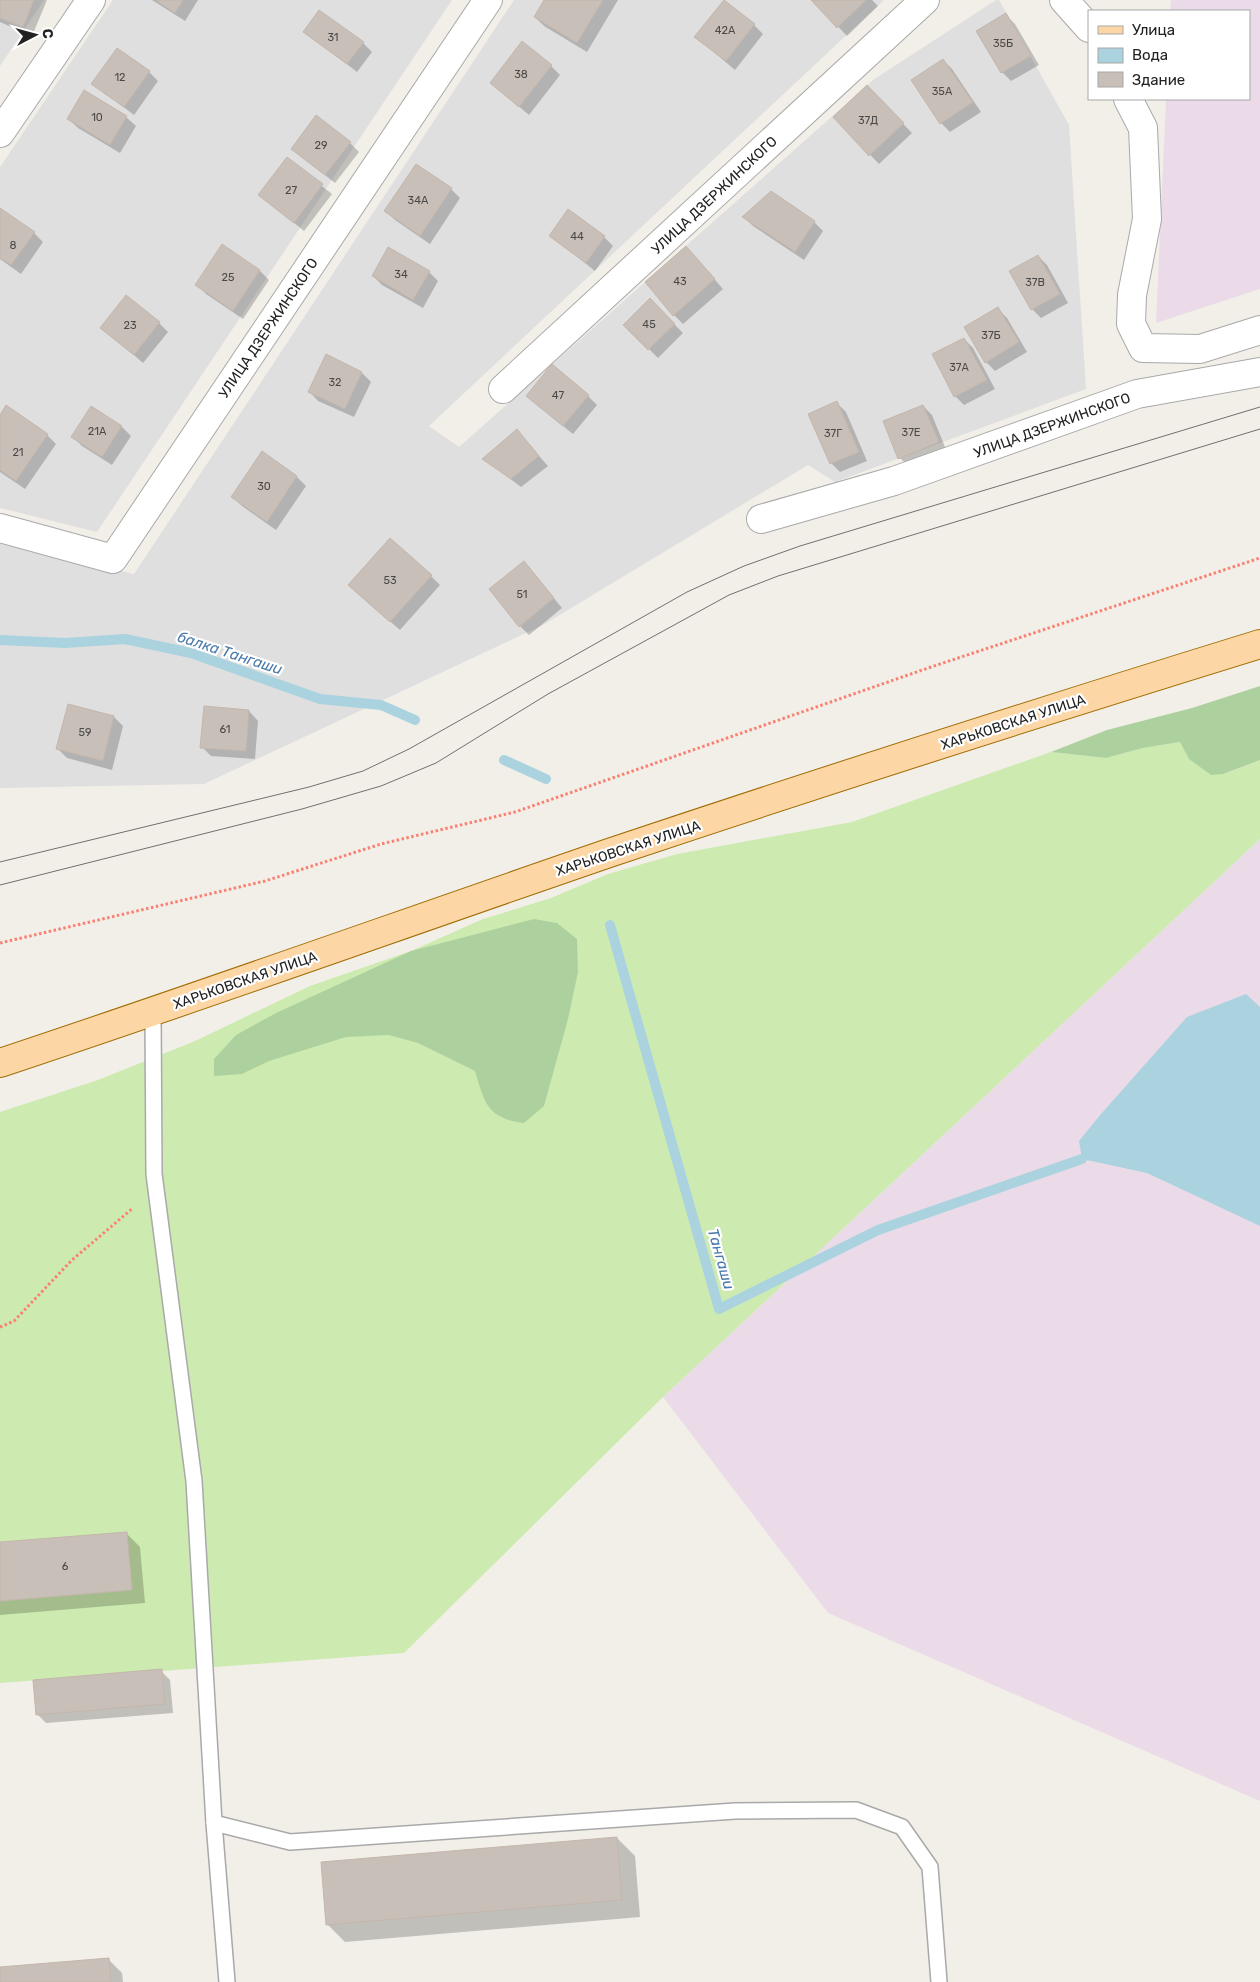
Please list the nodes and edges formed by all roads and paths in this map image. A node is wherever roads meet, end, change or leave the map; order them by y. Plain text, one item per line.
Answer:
1 (91, 0) edge
2 (488, 0) edge
3 (925, 0) edge
4 (1064, 0) edge
5 (1088, 27) edge
6 (1128, 100) edge
7 (0, 133) edge
8 (1260, 330) edge
9 (1260, 372) edge
10 (503, 389) dead end
11 (762, 519) dead end
12 (0, 528) edge
13 (1260, 558) edge
14 (1260, 644) edge
15 (0, 943) edge
16 (153, 1012) junction
17 (0, 1063) edge
18 (156, 1189) junction
19 (0, 1327) edge
20 (214, 1824) junction
21 (227, 1982) edge
22 (939, 1982) edge

1 - 7 street
2 - 12 street, УЛИЦА ДЗЕРЖИНСКОГО
3 - 10 street, УЛИЦА ДЗЕРЖИНСКОГО
4 - 5 street
6 - 8 street
9 - 11 street, УЛИЦА ДЗЕРЖИНСКОГО
13 - 15 path
14 - 16 main road, ХАРЬКОВСКАЯ УЛИЦА
16 - 17 main road, ХАРЬКОВСКАЯ УЛИЦА
16 - 18 lane
18 - 19 path
18 - 20 lane
20 - 21 lane
20 - 22 lane

